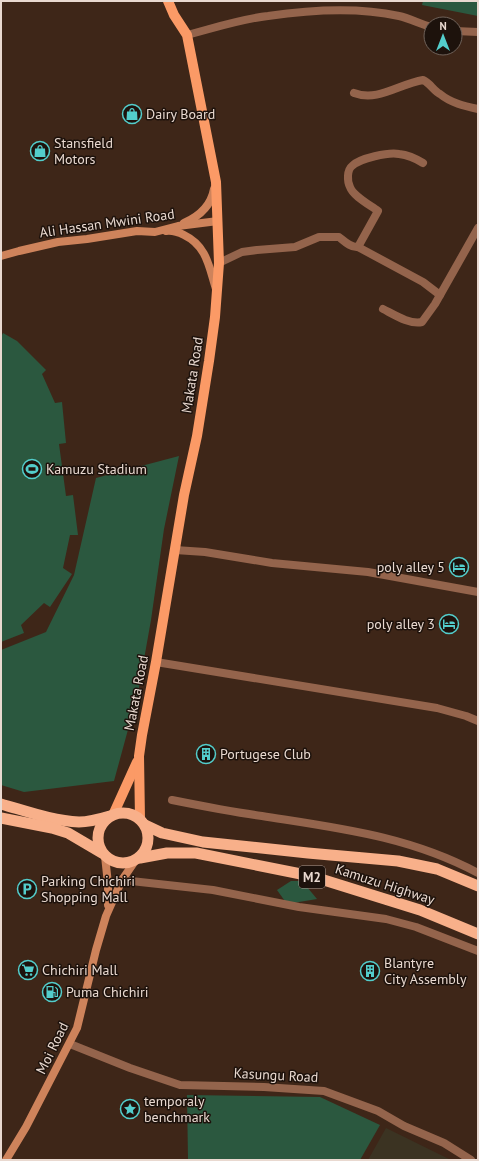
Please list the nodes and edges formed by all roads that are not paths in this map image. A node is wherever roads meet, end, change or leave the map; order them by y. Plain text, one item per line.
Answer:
1 (168, 1) edge
2 (423, 25) edge
3 (463, 31) edge
4 (478, 32) edge
5 (187, 35) junction
6 (354, 92) dead end
7 (478, 109) edge
8 (422, 163) dead end
9 (216, 182) junction
10 (218, 221) junction
11 (178, 226) junction
12 (478, 228) edge
13 (155, 232) junction
14 (358, 246) junction
15 (1, 256) edge
16 (219, 263) junction
17 (216, 292) junction
18 (440, 295) junction
19 (383, 309) dead end
20 (175, 550) junction
21 (478, 592) edge
22 (156, 662) junction
23 (478, 721) edge
24 (139, 756) junction
25 (172, 800) dead end
26 (1, 804) edge
27 (112, 816) junction
28 (1, 818) edge
29 (143, 822) junction
30 (104, 854) junction
31 (138, 859) junction
32 (478, 873) edge
33 (122, 880) junction
34 (478, 886) edge
35 (106, 916) junction
36 (478, 934) edge
37 (478, 951) edge
38 (70, 1044) junction
39 (6, 1160) edge
40 (471, 1160) edge

1 - 5 main road, Makata Road
2 - 5 street
3 - 4 street
5 - 9 main road, Makata Road
6 - 7 street
8 - 14 street
9 - 10 main road, Makata Road
9 - 11 main road
10 - 11 main road, Ali Hassan Mwini Road
10 - 16 main road, Makata Road
11 - 13 main road, Ali Hassan Mwini Road
12 - 18 street
13 - 15 main road, Ali Hassan Mwini Road
13 - 17 main road
14 - 16 street
14 - 18 street
16 - 17 main road, Makata Road
17 - 20 main road, Makata Road
18 - 19 street
20 - 21 street
20 - 22 main road, Makata Road
22 - 23 street
22 - 24 main road, Makata Road
24 - 27 main road, Makata Road
24 - 29 main road, Makata Road
25 - 32 street
26 - 27 highway, M2
27 - 29 highway, M2
27 - 30 highway
28 - 30 highway, M2
29 - 31 highway
29 - 34 highway, Kamuzu Highway / M2
30 - 31 highway, M2
30 - 35 main road
31 - 33 main road
31 - 36 highway, Kamuzu Highway / M2
33 - 35 main road
33 - 37 street
35 - 38 main road, Moi Road
38 - 39 main road, Moi Road
38 - 40 street, Kasungu Road

